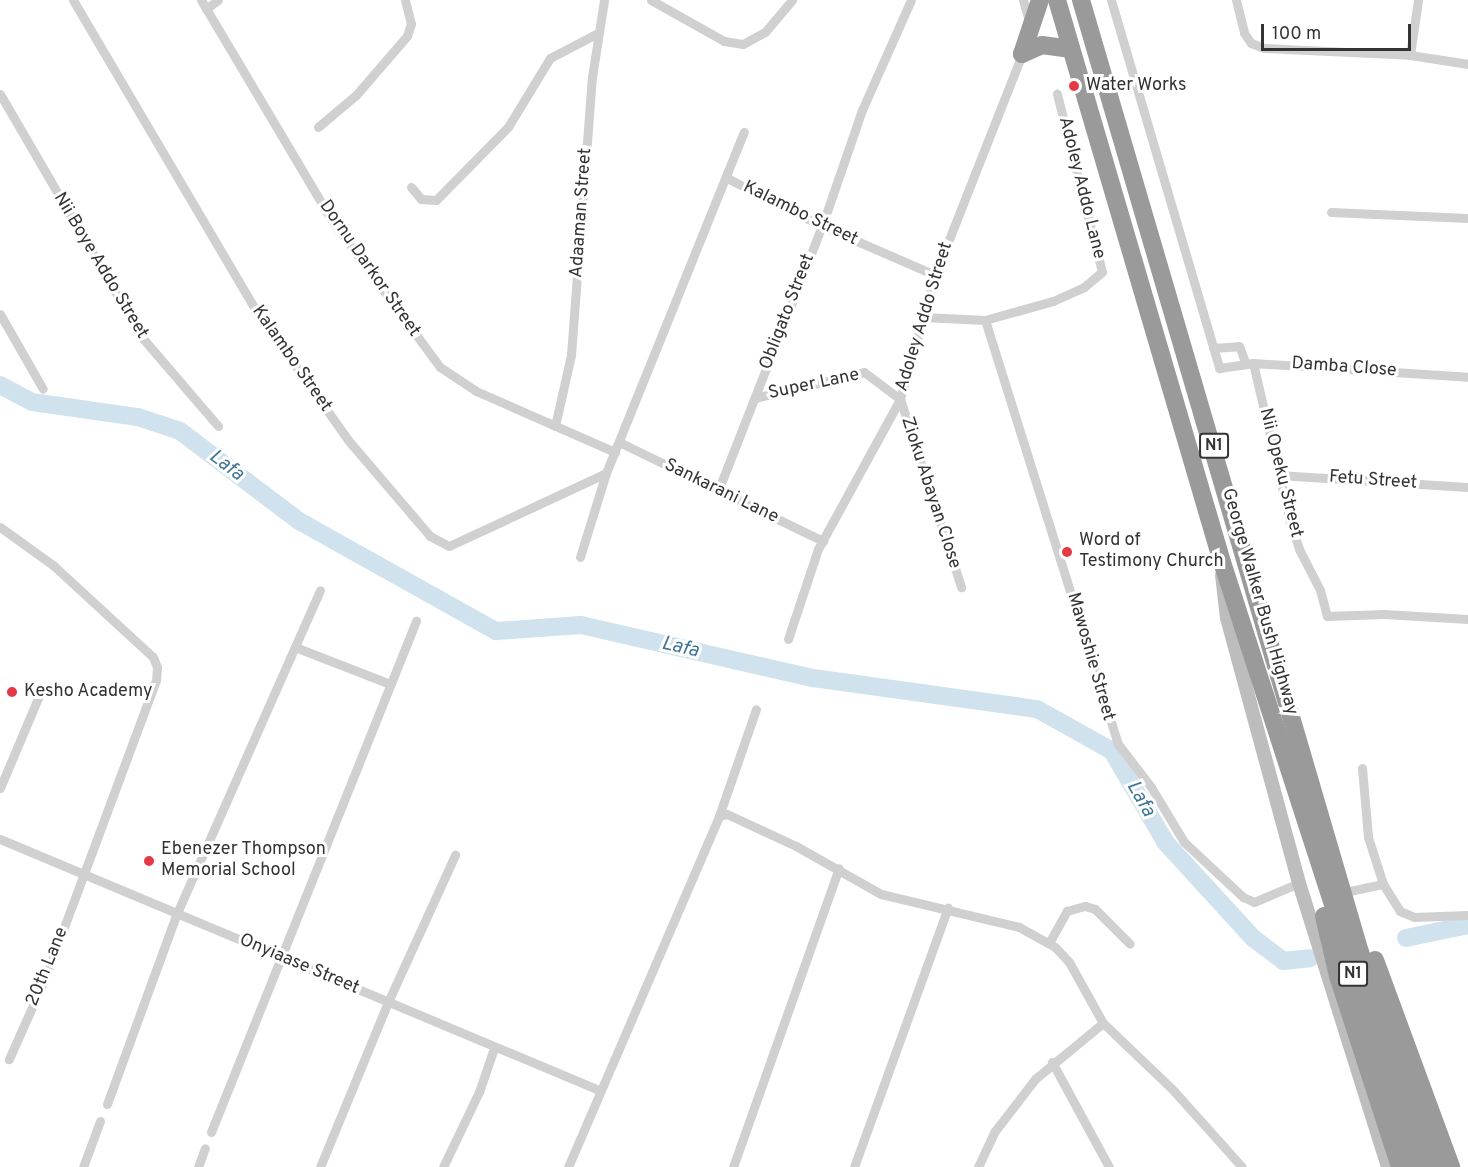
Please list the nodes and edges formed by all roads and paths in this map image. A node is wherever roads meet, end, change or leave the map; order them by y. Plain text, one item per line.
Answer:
1 (74, 0) edge
2 (218, 0) edge
3 (405, 0) edge
4 (604, 0) edge
5 (651, 0) edge
6 (792, 0) edge
7 (912, 0) edge
8 (1023, 0) edge
9 (1040, 0) edge
10 (1057, 0) edge
11 (1081, 0) edge
12 (1094, 0) edge
13 (1111, 0) edge
14 (1236, 0) edge
15 (1418, 0) edge
16 (204, 4) edge
17 (1032, 30) junction
18 (598, 33) junction
19 (1071, 49) junction
20 (1022, 54) junction
21 (1410, 55) junction
22 (1468, 64) edge
23 (1108, 82) junction
24 (0, 94) edge
25 (1057, 94) dead end
26 (318, 127) dead end
27 (744, 132) dead end
28 (727, 178) junction
29 (411, 188) dead end
30 (1331, 212) dead end
31 (1468, 218) edge
32 (822, 226) junction
33 (935, 275) junction
34 (0, 314) edge
35 (922, 317) junction
36 (985, 320) junction
37 (1213, 348) junction
38 (1250, 363) junction
39 (1468, 376) edge
40 (43, 389) dead end
41 (755, 398) junction
42 (900, 399) junction
43 (218, 426) dead end
44 (555, 426) junction
45 (619, 442) junction
46 (615, 452) junction
47 (606, 473) junction
48 (1278, 475) junction
49 (1468, 487) edge
50 (718, 491) junction
51 (0, 527) edge
52 (823, 541) junction
53 (580, 557) dead end
54 (1222, 562) junction
55 (961, 587) dead end
56 (321, 590) dead end
57 (1468, 619) edge
58 (416, 621) dead end
59 (788, 639) dead end
60 (295, 647) junction
61 (390, 684) junction
62 (38, 698) dead end
63 (756, 709) dead end
64 (1362, 768) dead end
65 (1292, 780) junction
66 (0, 788) edge
67 (719, 816) junction
68 (0, 839) edge
69 (455, 855) dead end
70 (839, 868) junction
71 (84, 874) junction
72 (1299, 883) junction
73 (1383, 884) junction
74 (1347, 901) junction
75 (948, 908) junction
76 (177, 913) junction
77 (1468, 915) edge
78 (1049, 944) junction
79 (1130, 944) dead end
80 (278, 958) junction
81 (388, 1002) junction
82 (1102, 1023) junction
83 (494, 1048) junction
84 (9, 1059) dead end
85 (1052, 1062) junction
86 (599, 1090) junction
87 (107, 1104) dead end
88 (100, 1121) dead end
89 (211, 1132) dead end
90 (205, 1148) dead end
91 (83, 1167) edge
92 (198, 1167) edge
93 (320, 1167) edge
94 (443, 1167) edge
95 (568, 1167) edge
96 (733, 1167) edge
97 (854, 1167) edge
98 (978, 1167) edge
99 (1109, 1167) edge
100 (1242, 1167) edge
101 (1388, 1167) edge
102 (1400, 1167) edge
103 (1418, 1167) edge
104 (1433, 1167) edge
105 (1451, 1167) edge

1 - 47 street, Kalambo Street
2 - 16 street
3 - 26 street
4 - 18 street, Adaaman Street
5 - 6 street
7 - 32 street, Obligato Street
8 - 17 street
9 - 17 highway
10 - 19 highway, George Walker Bush Highway / N1
11 - 23 highway, George Walker Bush Highway / N1
12 - 23 highway
13 - 37 street
14 - 21 street
15 - 21 street
16 - 44 street, Dornu Darkor Street
17 - 20 highway
18 - 29 street
18 - 44 street, Adaaman Street
19 - 20 highway
19 - 54 highway, George Walker Bush Highway / N1
20 - 33 street, Adoley Addo Street
21 - 22 street
23 - 74 highway, George Walker Bush Highway / N1
24 - 43 street, Nii Boye Addo Street
25 - 36 street, Adoley Addo Lane
27 - 28 street
28 - 32 street, Kalambo Street
28 - 45 street, Kalambo Street
30 - 31 street
32 - 33 street, Kalambo Street
32 - 41 street, Obligato Street
33 - 35 street, Adoley Addo Street
34 - 40 street
35 - 36 street, Adoley Addo Lane
35 - 42 street, Adoley Addo Street
36 - 72 street, Mawoshie Street
37 - 38 street
37 - 38 street, Damba Close
38 - 39 street, Damba Close
38 - 48 street, Nii Opeku Street
41 - 42 street, Super Lane
41 - 50 street, Obligato Street
42 - 52 street, Adoley Addo Street
42 - 55 street, Zioku Abayan Close
44 - 46 street, Dornu Darkor Street
45 - 46 street, Kalambo Street
45 - 50 street, Sankarani Lane
46 - 47 street, Kalambo Street
47 - 53 street, Kalambo Street
48 - 49 street, Fetu Street
48 - 57 street, Nii Opeku Street
50 - 52 street, Sankarani Lane
51 - 71 street, 20th Lane
52 - 59 street, Adoley Addo Street
54 - 65 highway, George Walker Bush Highway / N1
54 - 72 street, George Walker Bush Highway
56 - 60 street
58 - 61 street
60 - 61 street
60 - 76 street
61 - 80 street
62 - 66 street
63 - 67 street
64 - 73 street
65 - 102 highway, N1
65 - 103 highway, George Walker Bush Highway / N1
67 - 70 street
67 - 86 street
68 - 71 street, Onyiaase Street
69 - 81 street
70 - 75 street
70 - 96 street
71 - 76 street, Onyiaase Street
71 - 84 street, 20th Lane
72 - 101 street, George Walker Bush Highway
73 - 74 street
73 - 77 street
74 - 104 highway, George Walker Bush Highway / N1
74 - 105 highway
75 - 78 street
75 - 97 street
76 - 80 street, Onyiaase Street
76 - 87 street
78 - 79 street
78 - 82 street
80 - 81 street, Onyiaase Street
80 - 89 street
81 - 83 street, Onyiaase Street
81 - 93 street
82 - 85 street
82 - 100 street
83 - 86 street, Onyiaase Street
83 - 94 street
85 - 98 street
85 - 99 street
86 - 95 street
88 - 91 street
90 - 92 street

